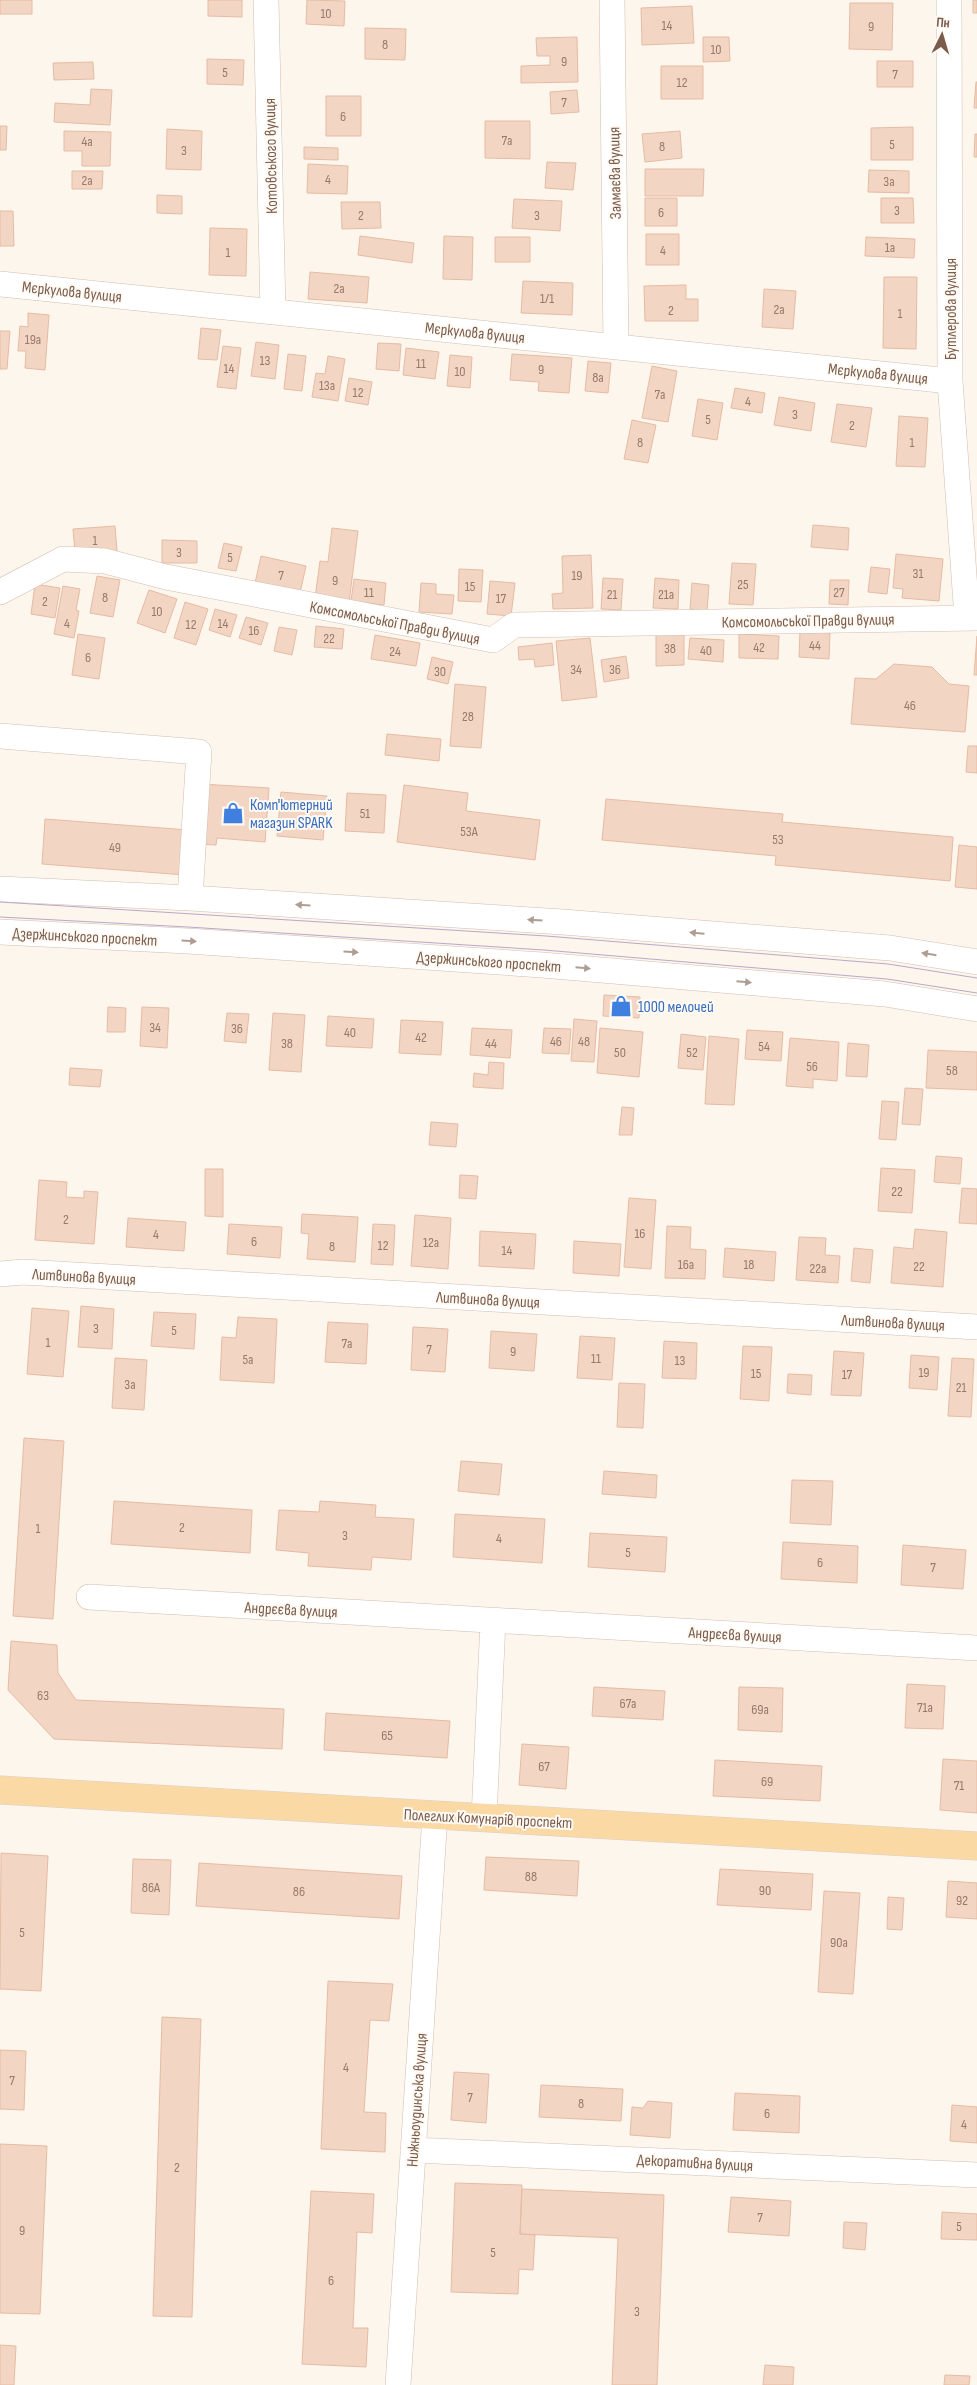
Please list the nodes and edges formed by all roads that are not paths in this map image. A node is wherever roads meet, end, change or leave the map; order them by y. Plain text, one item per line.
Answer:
1 (266, 0) edge
2 (612, 0) edge
3 (950, 0) edge
4 (0, 284) edge
5 (273, 312) junction
6 (616, 347) junction
7 (950, 381) junction
8 (0, 592) edge
9 (972, 617) edge
10 (0, 736) edge
11 (0, 889) edge
12 (190, 898) junction
13 (0, 932) edge
14 (977, 962) edge
15 (977, 1009) edge
16 (0, 1274) edge
17 (977, 1327) edge
18 (89, 1597) dead end
19 (493, 1621) junction
20 (977, 1648) edge
21 (0, 1790) edge
22 (435, 1815) junction
23 (484, 1818) junction
24 (977, 1846) edge
25 (413, 2150) junction
26 (977, 2174) edge
27 (398, 2385) edge

1 - 5 street, Котовського вулиця
2 - 6 street, Залмаєва вулиця
3 - 7 street, Бутлерова вулиця
4 - 5 street, Мєркулова вулиця
5 - 6 street, Мєркулова вулиця
6 - 7 street, Мєркулова вулиця
7 - 9 street, Бутлерова вулиця
8 - 9 street, Комсомольської Правди вулиця
10 - 12 street
11 - 12 street
14 -> 12 street
13 -> 15 street, Дзержинського проспект
16 - 17 street, Литвинова вулиця
18 - 19 street, Андрєєва вулиця
19 - 20 street, Андрєєва вулиця
19 - 23 street
21 - 22 main road, Полеглих Комунарів проспект
22 - 23 main road, Полеглих Комунарів проспект
22 - 25 street, Нижньоудинська вулиця
23 - 24 main road, Полеглих Комунарів проспект
25 - 26 street, Декоративна вулиця
25 - 27 street, Нижньоудинська вулиця

